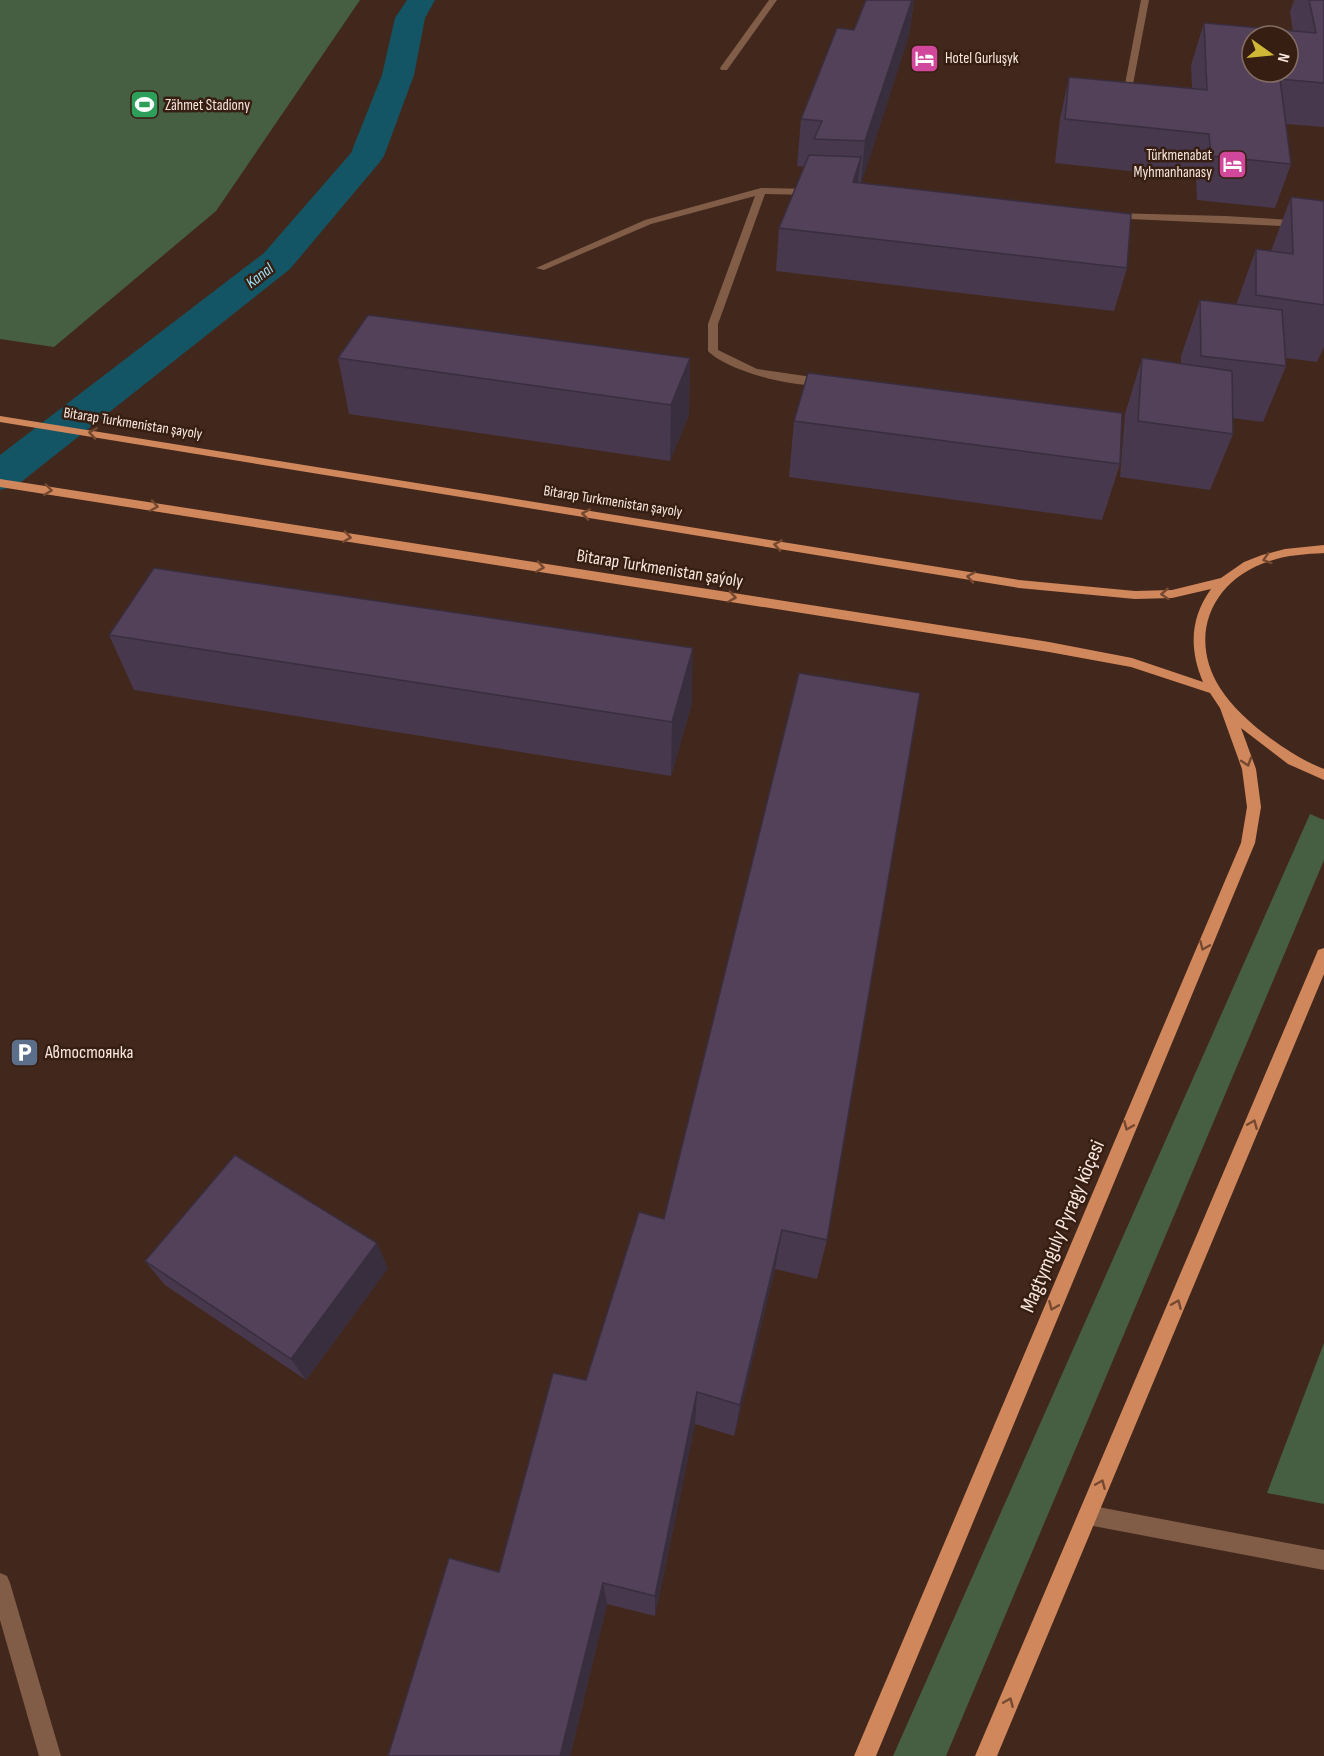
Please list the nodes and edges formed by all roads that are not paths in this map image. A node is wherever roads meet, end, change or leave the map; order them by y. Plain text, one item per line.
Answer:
1 (773, 0) edge
2 (1145, 0) edge
3 (724, 68) dead end
4 (1126, 104) edge
5 (762, 191) junction
6 (821, 193) edge
7 (1095, 216) edge
8 (1324, 225) edge
9 (541, 268) dead end
10 (836, 383) edge
11 (0, 419) edge
12 (0, 483) edge
13 (1324, 549) edge
14 (1222, 582) junction
15 (1214, 690) junction
16 (1227, 706) junction
17 (1324, 775) edge
18 (1324, 955) edge
19 (1088, 1515) junction
20 (1324, 1560) edge
21 (0, 1583) edge
22 (50, 1756) edge
23 (865, 1756) edge
24 (986, 1756) edge

1 - 3 lane
2 - 4 lane
5 - 6 lane
5 - 9 lane
5 - 10 lane
7 - 8 lane
14 -> 11 main road, Bitarap Turkmenistan şayoly
12 -> 15 main road, Bitarap Turkmenistan şaýoly
13 -> 14 main road
14 - 15 main road
15 - 16 main road
16 - 17 main road
16 -> 23 main road, Magtymguly Pyragy köçesi
19 -> 18 main road
19 - 20 lane
24 -> 19 main road
21 - 22 lane

